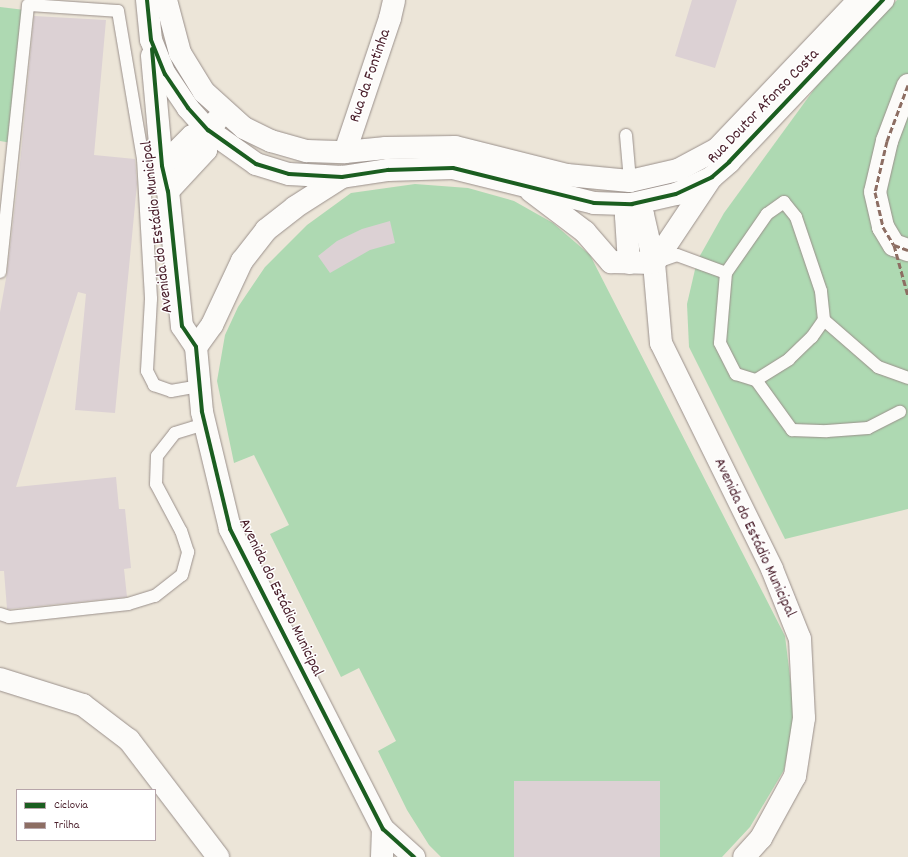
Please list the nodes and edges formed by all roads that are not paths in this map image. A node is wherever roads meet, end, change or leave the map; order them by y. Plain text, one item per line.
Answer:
1 (147, 0) edge
2 (166, 0) edge
3 (394, 0) edge
4 (859, 0) edge
5 (883, 0) edge
6 (151, 40) junction
7 (908, 85) edge
8 (224, 112) junction
9 (208, 130) junction
10 (626, 135) dead end
11 (346, 152) junction
12 (162, 166) junction
13 (342, 177) junction
14 (712, 177) junction
15 (630, 181) junction
16 (527, 188) junction
17 (168, 191) junction
18 (632, 204) junction
19 (908, 250) edge
20 (629, 263) junction
21 (654, 263) junction
22 (0, 272) edge
23 (726, 273) junction
24 (824, 320) junction
25 (196, 347) junction
26 (908, 378) edge
27 (756, 380) junction
28 (199, 386) junction
29 (900, 412) dead end
30 (204, 424) junction
31 (0, 614) edge
32 (0, 679) edge
33 (383, 829) junction
34 (218, 857) edge
35 (382, 857) edge
36 (414, 857) edge
37 (744, 857) edge

1 - 6 street, Rua Doutor Afonso Costa
2 - 8 street, Rua Doutor Afonso Costa
3 - 11 street, Rua da Fontinha
4 - 15 street, Rua Doutor Afonso Costa
5 - 14 street, Rua Doutor Afonso Costa
6 - 9 street, Rua Doutor Afonso Costa
6 - 12 street, Avenida do Estádio Municipal
7 - 19 street
8 - 9 street, Avenida do Estádio Municipal
8 - 11 street, Rua Doutor Afonso Costa
9 - 12 street, Avenida do Estádio Municipal
9 - 13 street, Rua Doutor Afonso Costa
9 - 17 street, Avenida do Estádio Municipal
10 - 15 lane
11 - 15 street, Rua Doutor Afonso Costa
12 - 17 street, Avenida do Estádio Municipal
13 - 16 street, Rua Doutor Afonso Costa
13 - 25 street
14 - 18 street, Rua Doutor Afonso Costa
14 - 21 street
15 - 18 street
16 - 18 street, Rua Doutor Afonso Costa
16 - 20 street
17 - 25 street, Avenida do Estádio Municipal
18 - 20 street
18 - 21 street, Avenida do Estádio Municipal
20 - 21 street
21 - 23 lane
21 - 37 street, Avenida do Estádio Municipal
22 - 28 lane
23 - 24 lane
23 - 27 lane
24 - 26 lane
24 - 27 lane
25 - 28 street, Avenida do Estádio Municipal
27 - 29 lane
28 - 30 street, Avenida do Estádio Municipal
30 - 31 lane
30 - 33 street, Avenida do Estádio Municipal
32 - 34 street
33 - 35 street
33 - 36 street, Avenida do Estádio Municipal

